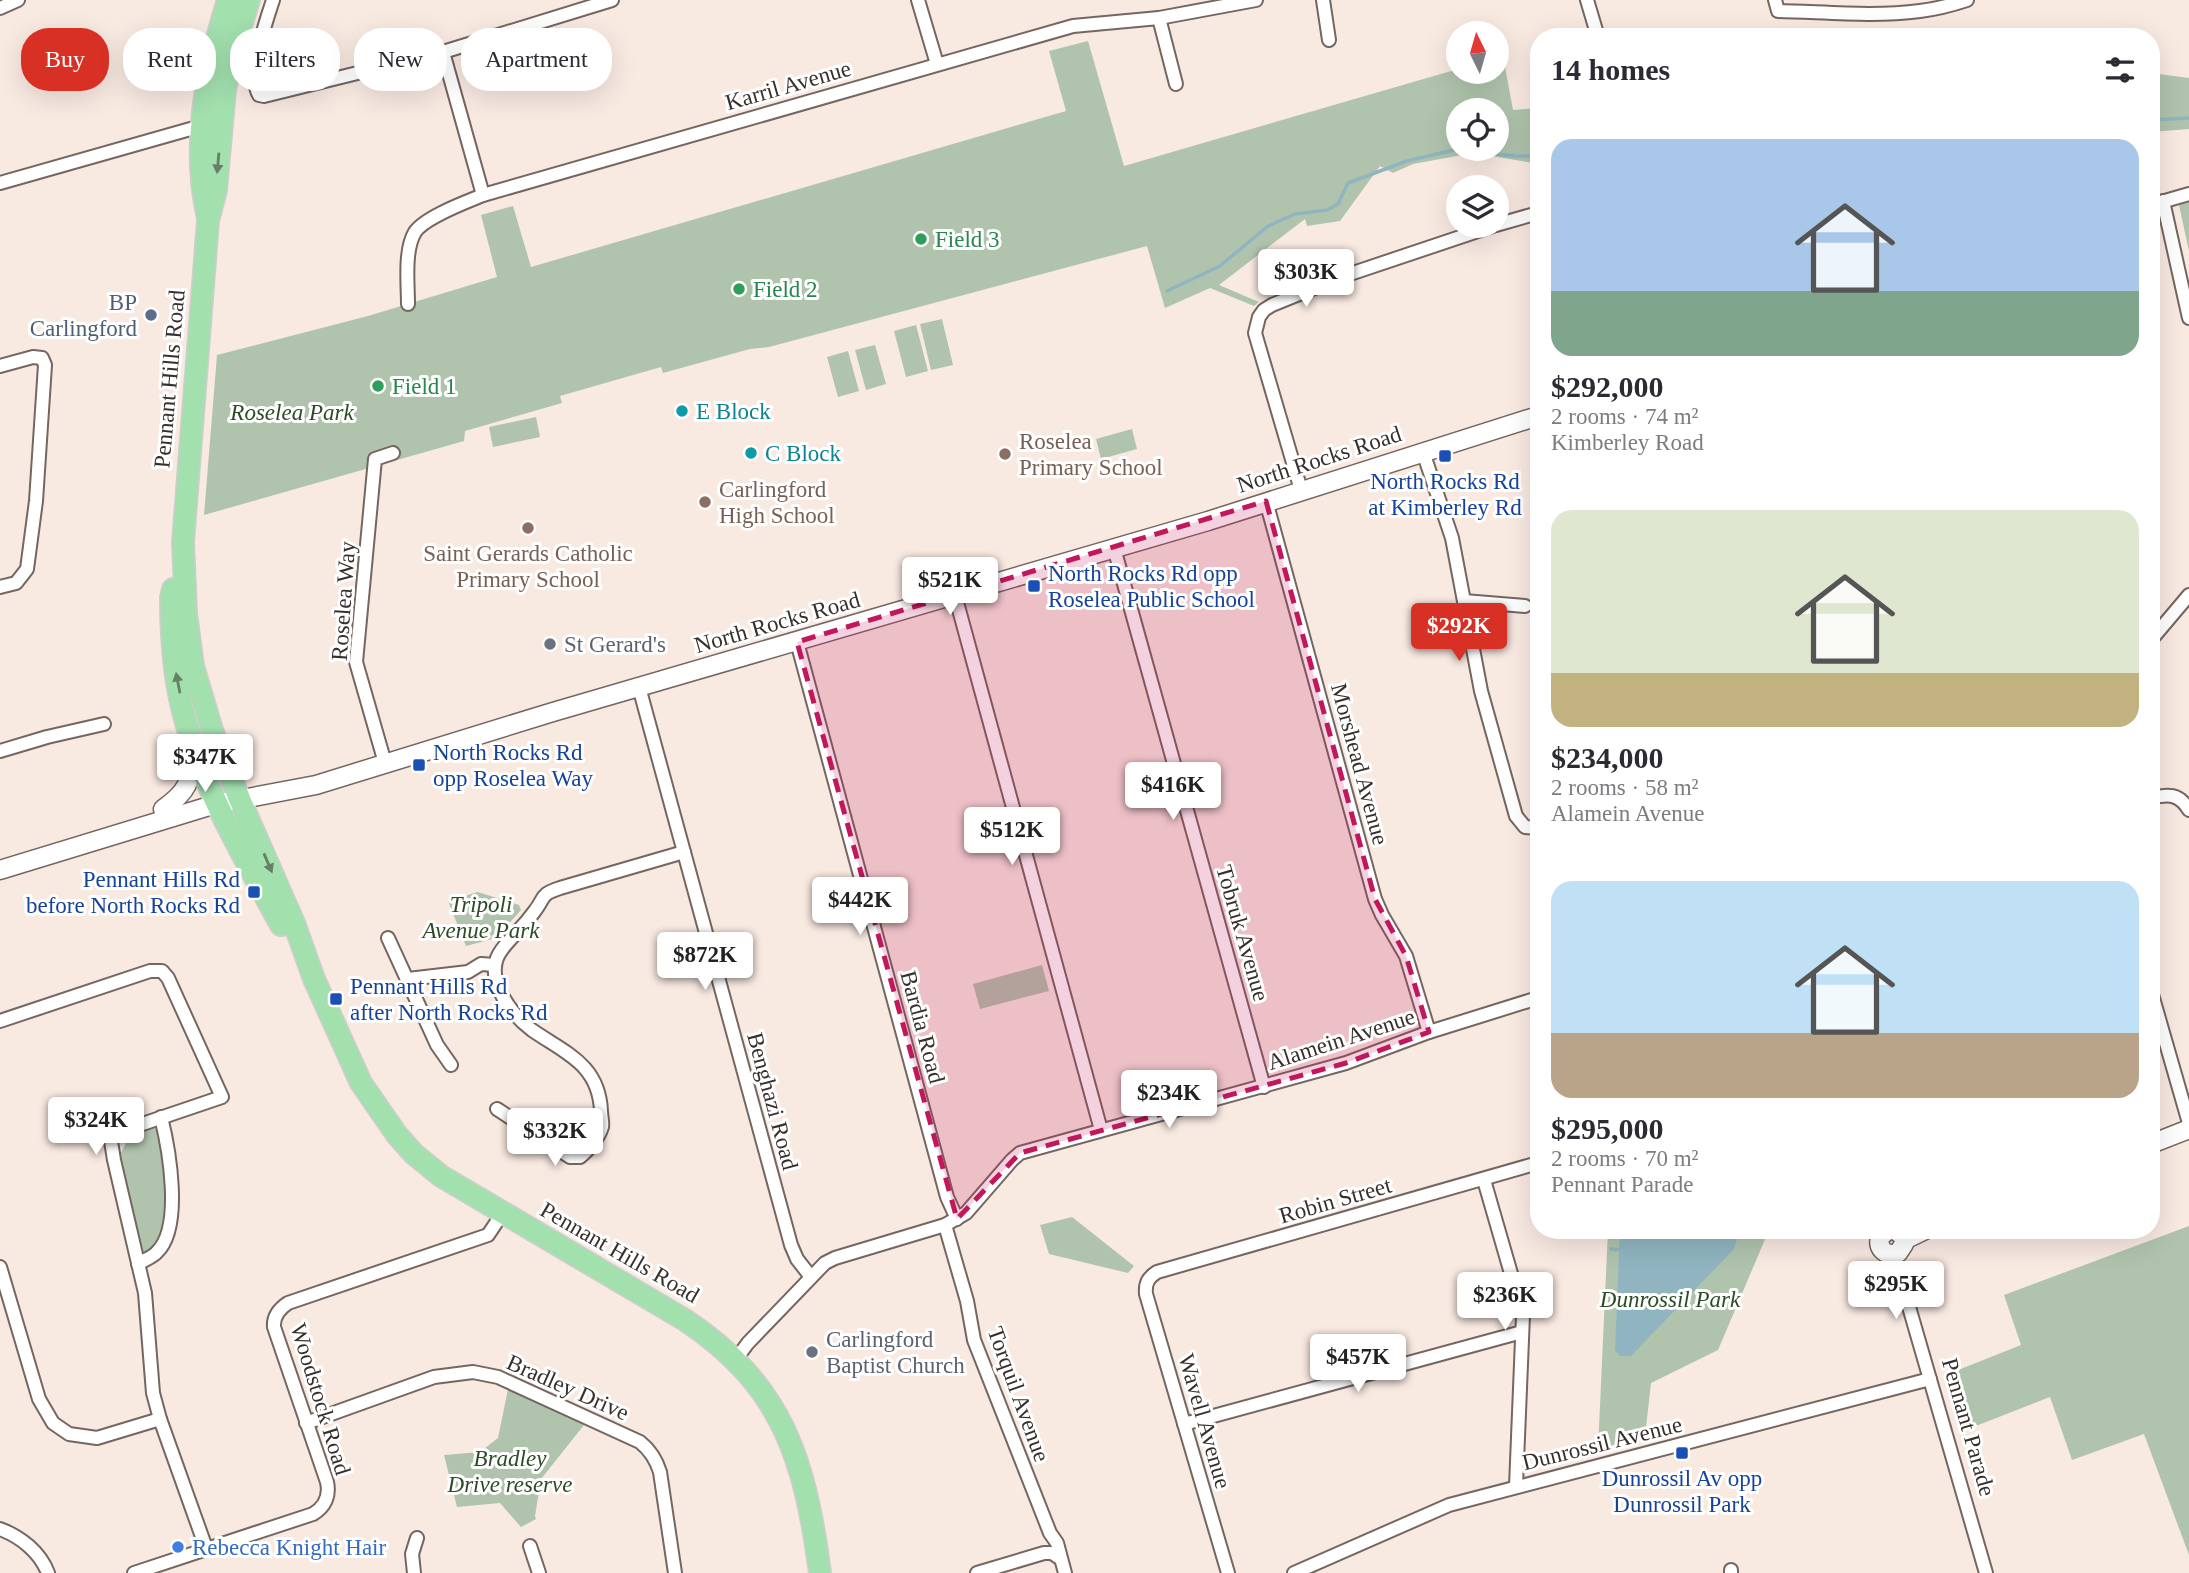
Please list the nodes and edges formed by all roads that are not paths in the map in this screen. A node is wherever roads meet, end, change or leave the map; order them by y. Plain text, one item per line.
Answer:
1 (18, 0) edge
2 (228, 0) edge
3 (249, 0) edge
4 (273, 0) edge
5 (612, 0) edge
6 (918, 0) edge
7 (1256, 0) edge
8 (1323, 0) edge
9 (1587, 0) edge
10 (1775, 0) edge
11 (1967, 0) edge
12 (0, 8) edge
13 (1159, 18) junction
14 (1595, 28) edge
15 (1329, 40) dead end
16 (447, 51) edge
17 (937, 64) junction
18 (447, 66) edge
19 (354, 74) edge
20 (1176, 84) dead end
21 (225, 90) junction
22 (201, 126) junction
23 (0, 183) edge
24 (2189, 194) edge
25 (483, 195) junction
26 (2160, 202) edge
27 (2160, 214) edge
28 (1530, 215) edge
29 (208, 220) junction
30 (1509, 221) edge
31 (1457, 238) edge
32 (408, 304) dead end
33 (2189, 318) edge
34 (0, 366) edge
35 (1530, 419) edge
36 (1423, 452) junction
37 (393, 453) dead end
38 (1301, 490) junction
39 (1266, 502) junction
40 (183, 542) junction
41 (1114, 548) junction
42 (0, 587) edge
43 (955, 595) junction
44 (2189, 595) edge
45 (1464, 601) junction
46 (1524, 606) dead end
47 (2160, 629) edge
48 (797, 642) junction
49 (639, 687) junction
50 (104, 724) dead end
51 (194, 749) junction
52 (0, 751) edge
53 (385, 763) junction
54 (238, 795) junction
55 (2160, 797) edge
56 (214, 799) junction
57 (163, 810) junction
58 (2189, 810) edge
59 (1530, 826) edge
60 (684, 852) junction
61 (0, 859) edge
62 (0, 870) edge
63 (388, 938) dead end
64 (495, 965) junction
65 (314, 979) junction
66 (408, 979) junction
67 (1530, 1000) edge
68 (0, 1021) edge
69 (2160, 1022) edge
70 (1429, 1032) junction
71 (451, 1065) dead end
72 (1264, 1087) junction
73 (497, 1109) dead end
74 (161, 1117) junction
75 (2189, 1124) edge
76 (2189, 1129) edge
77 (1101, 1130) junction
78 (2160, 1140) edge
79 (1530, 1166) edge
80 (1484, 1180) junction
81 (502, 1213) junction
82 (951, 1222) junction
83 (1893, 1239) edge
84 (138, 1264) junction
85 (0, 1267) edge
86 (811, 1277) junction
87 (1146, 1281) joint
88 (1522, 1332) junction
89 (736, 1359) junction
90 (1930, 1379) junction
91 (160, 1419) junction
92 (306, 1423) junction
93 (1184, 1424) junction
94 (1516, 1486) junction
95 (0, 1528) edge
96 (417, 1538) dead end
97 (530, 1546) dead end
98 (206, 1548) junction
99 (1061, 1559) junction
100 (150, 1570) edge
101 (48, 1573) edge
102 (134, 1573) edge
103 (414, 1573) edge
104 (539, 1573) edge
105 (676, 1573) edge
106 (820, 1573) edge
107 (976, 1573) edge
108 (1065, 1573) edge
109 (1228, 1573) edge
110 (1294, 1573) edge
111 (1986, 1573) edge

1 - 12 street
2 - 22 highway, Pennant Hills Road
3 - 21 highway, Pennant Hills Road
4 - 19 street
5 - 16 street
6 - 17 street
7 - 13 street, Karril Avenue
8 - 15 street
9 - 14 street
10 - 11 street
13 - 17 street, Karril Avenue
13 - 20 street
17 - 25 street, Karril Avenue
18 - 25 street
21 - 22 highway
21 -> 29 highway, Pennant Hills Road
22 - 23 street
22 - 29 highway, Pennant Hills Road
24 - 26 street
25 - 32 street, Karril Avenue
27 - 33 street
28 - 30 street
29 - 40 highway, Pennant Hills Road
31 - 38 street
34 - 42 street
35 - 36 street, North Rocks Road
36 - 38 street, North Rocks Road
36 - 45 street
37 - 53 street, Roselea Way
38 - 39 street, North Rocks Road
39 - 41 street, North Rocks Road
39 - 70 street, Morshead Avenue
51 -> 40 highway, Pennant Hills Road
40 - 54 highway, Pennant Hills Road
41 - 43 street, North Rocks Road
41 - 72 street, Tobruk Avenue
43 - 48 street, North Rocks Road
43 - 77 street
44 - 47 street
45 - 46 street
45 - 59 street
48 - 49 street, North Rocks Road
48 - 82 street, Bardia Road
49 - 53 street, North Rocks Road
49 - 60 street, Benghazi Road
50 - 52 street
51 - 56 highway, Pennant Hills Road
51 - 57 street
53 - 54 street, North Rocks Road
54 - 56 street, North Rocks Road
54 -> 65 highway, Pennant Hills Road
55 - 58 street
56 - 57 street, North Rocks Road
56 - 62 street, North Rocks Road
56 - 65 highway, Pennant Hills Road
57 - 61 street, North Rocks Road
60 - 64 street
60 - 86 street, Benghazi Road
63 - 66 street
64 - 66 street
64 - 73 street
65 - 81 highway, Pennant Hills Road
66 - 71 street
67 - 70 street, Alamein Avenue
68 - 74 street
69 - 75 street
70 - 72 street, Alamein Avenue
72 - 77 street, Alamein Avenue
74 - 84 street
74 - 84 street
76 - 78 street
77 - 82 street, Alamein Avenue
79 - 80 street, Robin Street
80 - 87 street, Robin Street
80 - 88 street
81 - 89 highway, Pennant Hills Road
81 - 92 street, Woodstock Road
82 - 86 street, Alamein Avenue
82 - 99 street, Torquil Avenue
83 - 90 street, Pennant Parade
84 - 91 street
85 - 91 street
86 - 89 street, Alamein Avenue
87 - 93 street, Wavell Avenue
88 - 93 street
88 - 94 street
89 - 106 highway, Pennant Hills Road
90 - 94 street, Dunrossil Avenue
90 - 111 street, Pennant Parade
91 - 98 street
92 - 98 street, Woodstock Road
92 - 105 street, Bradley Drive
93 - 109 street, Wavell Avenue
94 - 110 street, Dunrossil Avenue
95 - 101 street
96 - 103 street
97 - 104 street
98 - 100 street, Woodstock Road
99 - 107 street
99 - 108 street, Torquil Avenue
100 - 102 street, Woodstock Road

